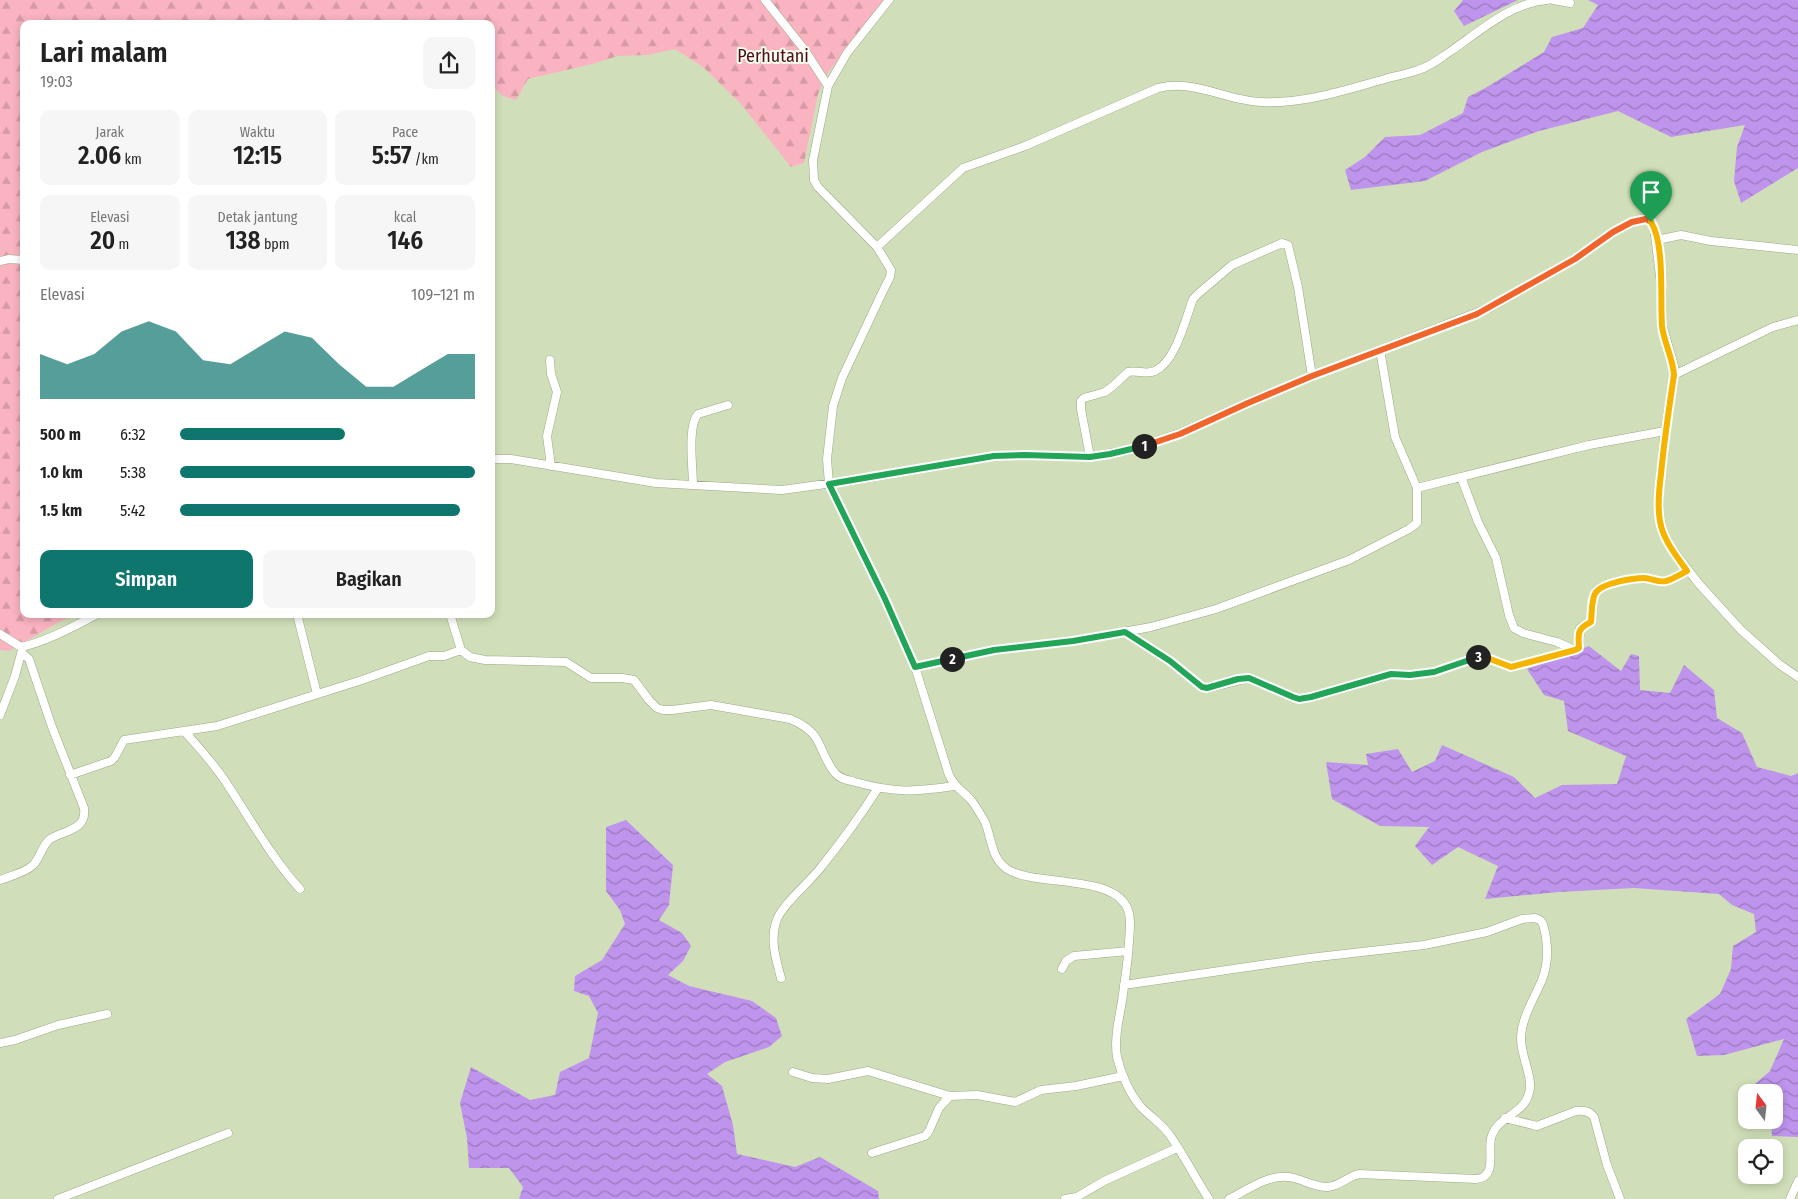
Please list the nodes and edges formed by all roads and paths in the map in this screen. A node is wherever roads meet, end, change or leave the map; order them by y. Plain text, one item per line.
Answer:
1 (889, 0) edge
2 (1547, 0) edge
3 (1553, 0) edge
4 (766, 1) edge
5 (1570, 3) dead end
6 (828, 86) junction
7 (1657, 240) junction
8 (877, 246) junction
9 (1798, 250) edge
10 (20, 260) edge
11 (0, 261) edge
12 (1798, 320) edge
13 (1380, 350) junction
14 (550, 360) dead end
15 (1674, 375) junction
16 (1312, 376) junction
17 (728, 405) dead end
18 (1665, 431) junction
19 (1090, 457) junction
20 (495, 459) edge
21 (551, 466) junction
22 (1461, 477) junction
23 (829, 484) junction
24 (693, 485) junction
25 (1417, 488) junction
26 (1687, 571) junction
27 (90, 618) edge
28 (298, 618) edge
29 (451, 618) edge
30 (1125, 632) junction
31 (0, 634) edge
32 (21, 650) junction
33 (461, 650) junction
34 (1575, 650) junction
35 (915, 667) junction
36 (1798, 677) edge
37 (317, 694) junction
38 (0, 714) edge
39 (185, 732) junction
40 (70, 775) junction
41 (954, 786) junction
42 (878, 788) junction
43 (0, 880) edge
44 (300, 889) dead end
45 (1128, 951) junction
46 (1062, 969) dead end
47 (781, 978) dead end
48 (1124, 985) junction
49 (107, 1014) dead end
50 (0, 1043) edge
51 (793, 1072) dead end
52 (1123, 1076) junction
53 (950, 1096) junction
54 (1506, 1118) junction
55 (228, 1133) dead end
56 (1177, 1148) junction
57 (872, 1153) dead end
58 (1798, 1181) edge
59 (58, 1199) edge
60 (1065, 1199) edge
61 (1209, 1199) edge
62 (1229, 1199) edge
63 (1620, 1199) edge
64 (1790, 1199) edge

1 - 6 street
2 - 8 street
3 - 5 street
4 - 6 street
6 - 8 street
7 - 9 street
7 - 13 street
7 - 15 street
8 - 23 street
10 - 11 street
12 - 15 street
13 - 16 street
13 - 25 street
14 - 21 street
15 - 18 street
16 - 19 street
16 - 19 street
17 - 24 street
18 - 22 street
18 - 26 street
19 - 23 street
20 - 21 street
21 - 24 street
22 - 25 street
22 - 34 street
23 - 24 street
23 - 35 street
25 - 30 street
26 - 34 street
26 - 36 street
27 - 32 street
28 - 37 street
29 - 33 street
30 - 34 street
30 - 35 street
31 - 32 street
32 - 38 street
32 - 40 street
33 - 37 street
33 - 42 street
35 - 41 street
37 - 39 street
39 - 40 street
39 - 44 street
40 - 43 street
41 - 42 street
41 - 45 street
42 - 47 street
45 - 46 street
45 - 48 street
48 - 52 street
48 - 54 street
49 - 50 street
51 - 53 street
52 - 53 street
52 - 56 street
53 - 57 street
54 - 62 street
54 - 63 street
55 - 59 street
56 - 60 street
56 - 61 street
58 - 64 street

